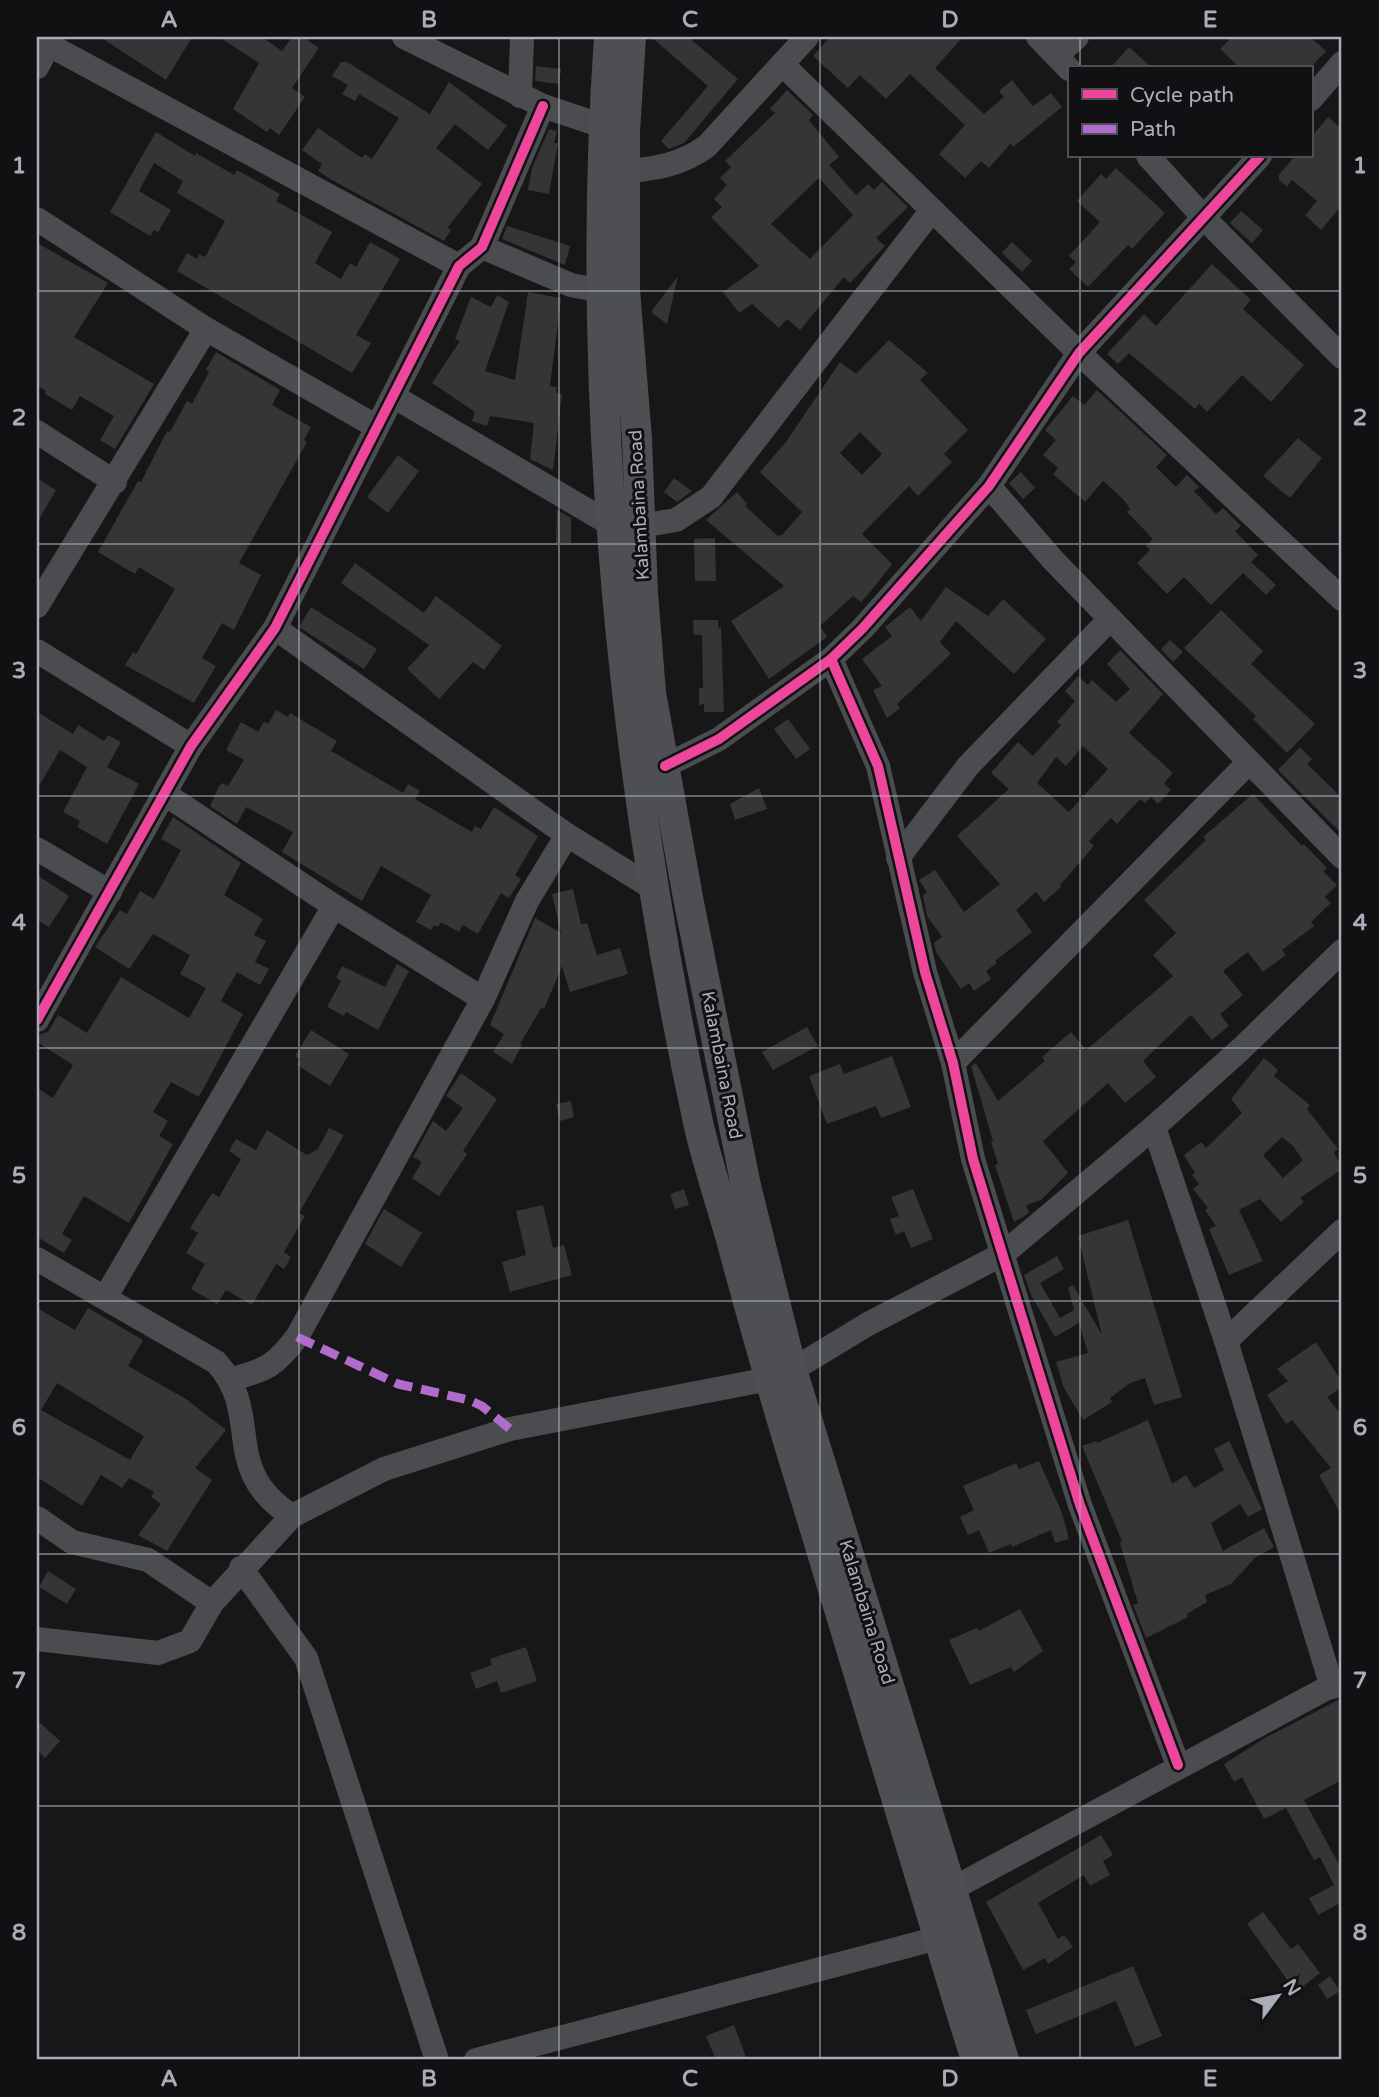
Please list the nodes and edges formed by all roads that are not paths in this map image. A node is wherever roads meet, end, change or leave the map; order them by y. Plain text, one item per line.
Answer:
1 (404, 37) edge
2 (522, 37) edge
3 (609, 37) edge
4 (631, 37) edge
5 (807, 37) edge
6 (1038, 37) edge
7 (1077, 37) edge
8 (51, 41) edge
9 (1063, 62) edge
10 (1342, 62) edge
11 (782, 64) junction
12 (37, 67) edge
13 (1312, 98) edge
14 (531, 101) junction
15 (603, 126) junction
16 (1150, 158) edge
17 (1258, 158) edge
18 (625, 172) junction
19 (932, 210) junction
20 (1204, 218) junction
21 (37, 219) edge
22 (482, 247) junction
23 (459, 266) junction
24 (602, 291) junction
25 (206, 329) junction
26 (1079, 353) junction
27 (1342, 357) edge
28 (393, 396) junction
29 (377, 427) junction
30 (37, 432) edge
31 (115, 482) junction
32 (989, 486) junction
33 (626, 525) junction
34 (1342, 599) edge
35 (37, 606) edge
36 (1110, 619) junction
37 (275, 628) junction
38 (37, 651) edge
39 (831, 659) junction
40 (191, 746) junction
41 (1248, 763) junction
42 (665, 765) junction
43 (165, 794) junction
44 (567, 835) junction
45 (37, 849) edge
46 (1342, 857) edge
47 (898, 858) junction
48 (656, 890) junction
49 (110, 892) junction
50 (334, 906) junction
51 (1342, 951) edge
52 (483, 999) junction
53 (37, 1020) edge
54 (953, 1063) junction
55 (1154, 1127) junction
56 (1342, 1231) edge
57 (1003, 1255) junction
58 (37, 1259) edge
59 (105, 1298) junction
60 (1226, 1341) junction
61 (785, 1376) junction
62 (232, 1379) junction
63 (292, 1516) junction
64 (37, 1518) edge
65 (242, 1568) junction
66 (212, 1603) junction
67 (37, 1639) edge
68 (1337, 1684) edge
69 (1178, 1765) junction
70 (952, 1889) junction
71 (938, 1938) junction
72 (437, 2060) edge
73 (476, 2060) edge
74 (976, 2060) edge
75 (1004, 2060) edge

1 - 14 street
2 - 14 street
3 - 15 main road, Kalambaina Road
4 - 18 main road, Kalambaina Road
5 - 11 street
6 - 9 street
7 - 9 street
8 - 12 street
8 - 23 street
10 - 13 street
11 - 18 street
11 - 19 street
14 - 15 street
14 - 22 street
15 - 24 main road, Kalambaina Road
16 - 20 street
17 - 20 street
18 - 33 main road, Kalambaina Road
19 - 26 street
19 - 33 street
20 - 26 street
20 - 27 street
21 - 25 street
22 - 23 street
22 - 24 street
23 - 28 street
24 - 33 main road, Kalambaina Road
25 - 29 street
25 - 31 street
26 - 32 street
26 - 34 street
28 - 29 street
28 - 33 street
29 - 37 street
30 - 31 street
31 - 35 street
32 - 36 street
32 - 39 street
33 - 42 main road, Kalambaina Road
33 - 48 main road, Kalambaina Road
36 - 41 street
36 - 47 street
37 - 40 street
37 - 44 street
38 - 40 street
39 - 42 street
39 - 47 street
40 - 43 street
41 - 46 street
41 - 54 street
42 - 61 main road, Kalambaina Road
43 - 49 street
43 - 50 street
44 - 48 street
44 - 52 street
45 - 49 street
47 - 54 street
48 - 61 main road, Kalambaina Road
49 - 53 street
50 - 52 street
50 - 59 street
51 - 55 street
52 - 62 street
54 - 57 street
55 - 57 street
55 - 60 street
56 - 60 street
57 - 61 street
57 - 69 street
58 - 59 street
59 - 62 street
60 - 68 street
61 - 63 street
61 - 70 main road, Kalambaina Road
61 - 71 main road, Kalambaina Road
62 - 63 street
63 - 65 street
64 - 66 street
65 - 66 street
65 - 72 street
66 - 67 street
68 - 69 street
69 - 70 street
70 - 75 main road, Kalambaina Road
71 - 73 street
71 - 74 main road, Kalambaina Road

